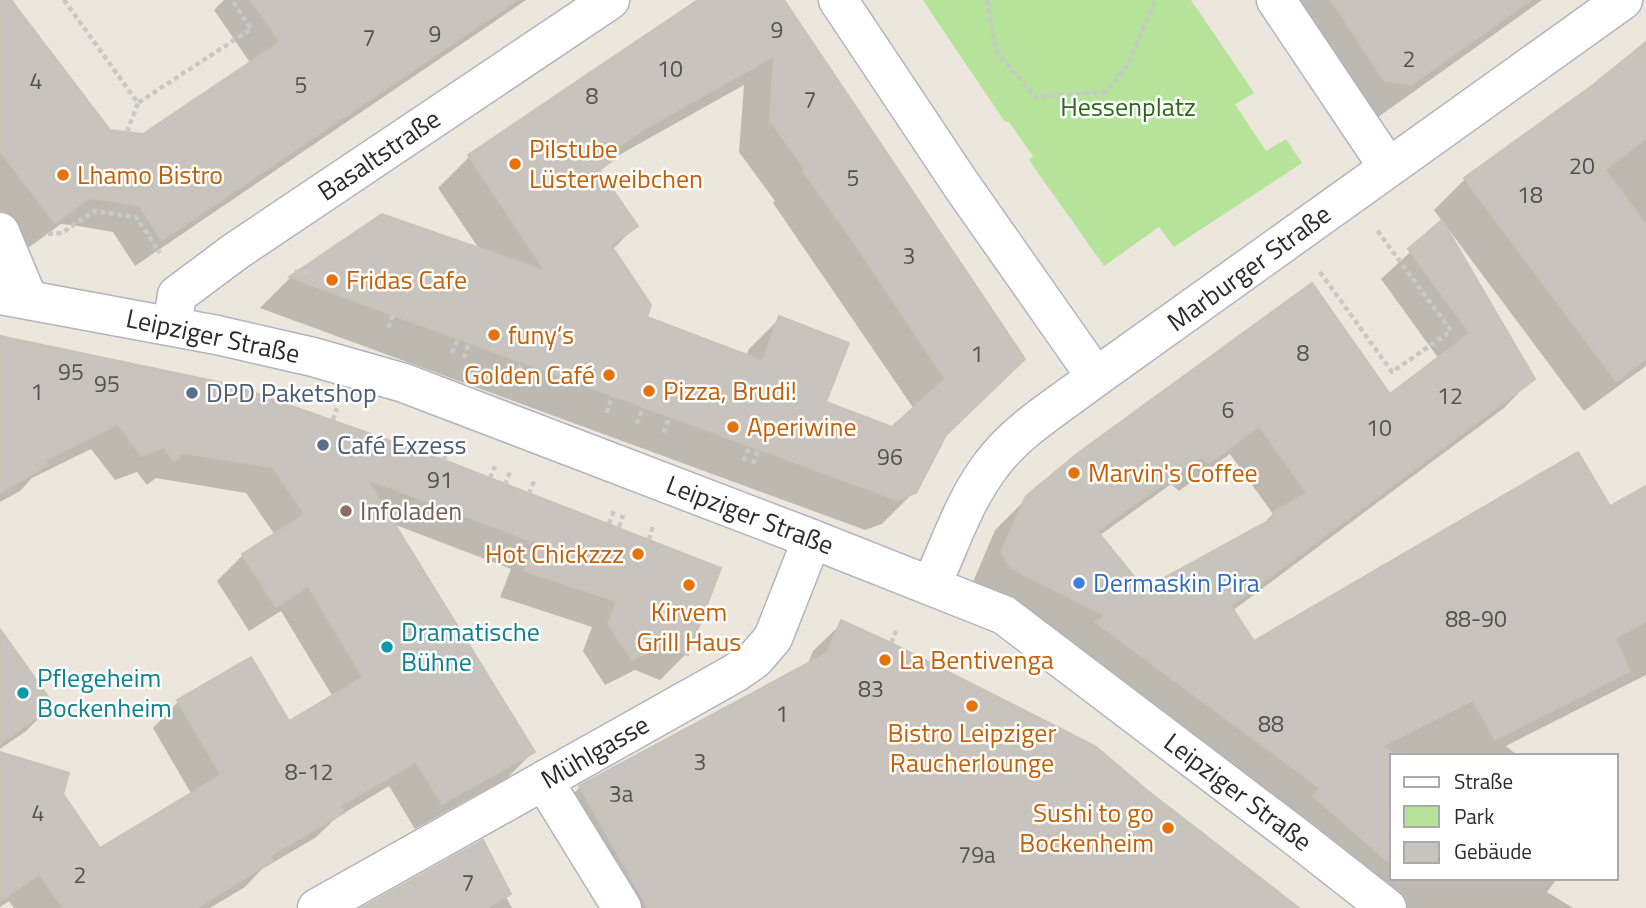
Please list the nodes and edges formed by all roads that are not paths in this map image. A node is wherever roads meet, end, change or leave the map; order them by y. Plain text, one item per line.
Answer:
1 (610, 0) edge
2 (838, 0) edge
3 (1276, 0) edge
4 (1623, 0) edge
5 (1388, 167) junction
6 (0, 232) edge
7 (14, 297) edge
8 (172, 326) junction
9 (1096, 377) junction
10 (812, 538) junction
11 (931, 586) junction
12 (546, 779) junction
13 (317, 908) edge
14 (622, 908) edge
15 (1387, 908) edge

1 - 8 street, Basaltstraße
2 - 9 street
3 - 5 street
4 - 5 street, Marburger Straße
5 - 9 street, Marburger Straße
6 - 7 street
7 - 8 street, Leipziger Straße
8 - 10 street, Leipziger Straße
9 - 11 street, Marburger Straße
10 - 11 street, Leipziger Straße
10 - 12 street, Mühlgasse
11 - 15 street, Leipziger Straße
12 - 13 street, Mühlgasse
12 - 14 street

